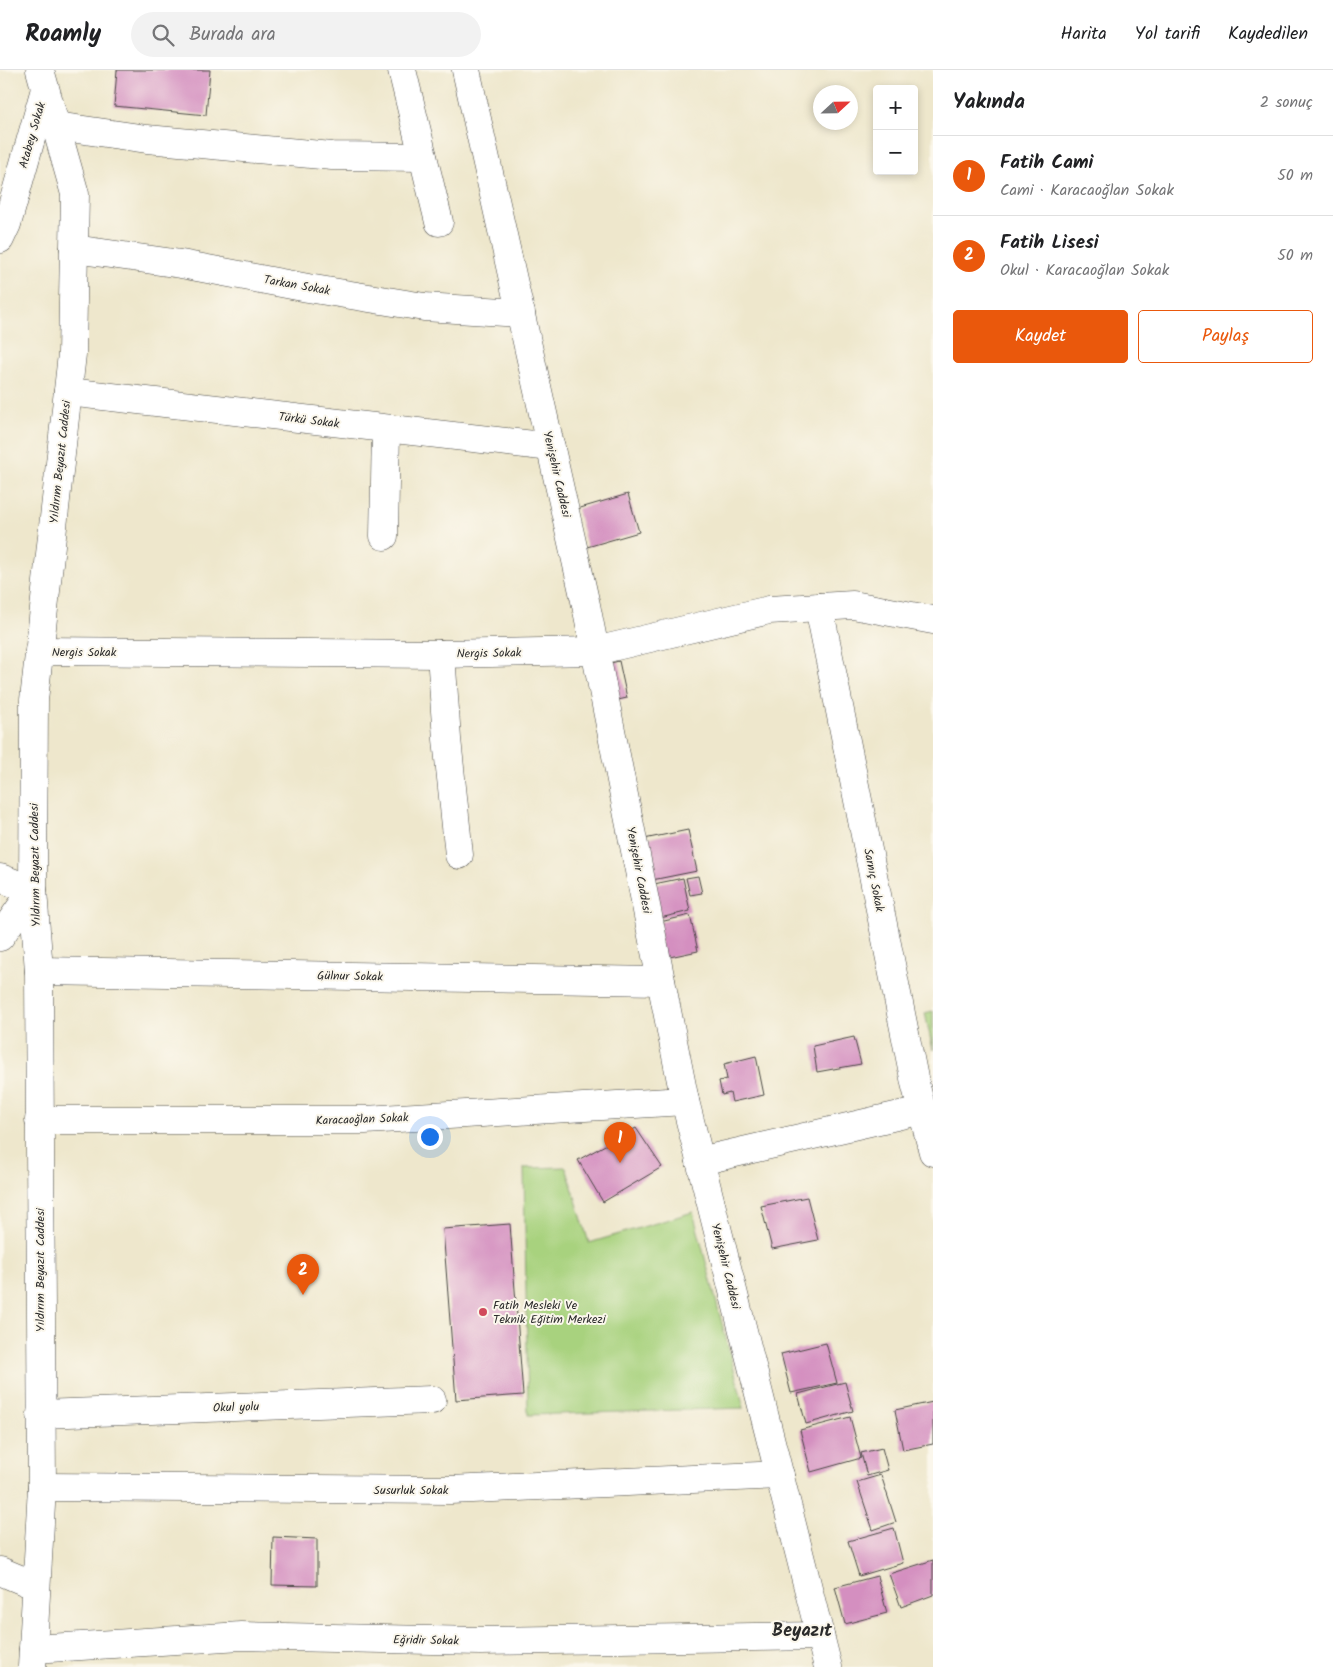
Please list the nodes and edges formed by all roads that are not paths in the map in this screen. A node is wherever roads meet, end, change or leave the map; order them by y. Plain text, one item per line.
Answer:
1 (402, 70) edge
2 (466, 70) edge
3 (43, 79) edge
4 (56, 126) junction
5 (424, 157) junction
6 (439, 222) dead end
7 (0, 239) edge
8 (74, 249) junction
9 (521, 313) junction
10 (68, 392) junction
11 (386, 429) junction
12 (551, 448) junction
13 (384, 536) dead end
14 (820, 607) junction
15 (933, 620) edge
16 (39, 651) junction
17 (595, 651) junction
18 (441, 654) junction
19 (459, 855) dead end
20 (0, 878) edge
21 (33, 890) junction
22 (0, 937) edge
23 (39, 970) junction
24 (661, 981) junction
25 (685, 1101) junction
26 (922, 1110) junction
27 (40, 1120) junction
28 (933, 1152) edge
29 (700, 1161) junction
30 (432, 1400) dead end
31 (41, 1414) junction
32 (780, 1475) junction
33 (42, 1487) junction
34 (0, 1571) edge
35 (36, 1586) junction
36 (820, 1636) junction
37 (32, 1658) edge
38 (828, 1667) edge

1 - 5 street
2 - 9 street, Yenişehir Caddesi
3 - 4 street, Yıldırım Beyazıt Caddesi
3 - 7 street, Atabey Sokak
4 - 5 street
4 - 8 street, Yıldırım Beyazıt Caddesi
5 - 6 street
8 - 9 street, Tarkan Sokak
8 - 10 street, Yıldırım Beyazıt Caddesi
9 - 12 street, Yenişehir Caddesi
10 - 11 street, Türkü Sokak
10 - 16 street, Yıldırım Beyazıt Caddesi
11 - 12 street, Türkü Sokak
11 - 13 street
12 - 17 street, Yenişehir Caddesi
14 - 15 street, Nergis Sokak
14 - 17 street, Nergis Sokak
14 - 26 street, Sarnıç Sokak
16 - 18 street, Nergis Sokak
16 - 21 street, Yıldırım Beyazıt Caddesi
17 - 18 street, Nergis Sokak
17 - 24 street, Yenişehir Caddesi
18 - 19 street
20 - 21 street
21 - 22 street
21 - 23 street, Yıldırım Beyazıt Caddesi
23 - 24 street, Gülnur Sokak
23 - 27 street, Yıldırım Beyazıt Caddesi
24 - 25 street, Yenişehir Caddesi
25 - 27 street, Karacaoğlan Sokak
25 - 29 street, Yenişehir Caddesi
26 - 28 street, Sarnıç Sokak
26 - 29 street
27 - 31 street, Yıldırım Beyazıt Caddesi
29 - 32 street, Yenişehir Caddesi
30 - 31 street, Okul yolu
31 - 33 street, Yıldırım Beyazıt Caddesi
32 - 33 street, Susurluk Sokak
32 - 36 street, Yenişehir Caddesi
33 - 35 street, Yıldırım Beyazıt Caddesi
34 - 35 street
35 - 37 street, Yıldırım Beyazıt Caddesi
36 - 37 street, Eğridir Sokak
36 - 38 street, Yenişehir Caddesi

